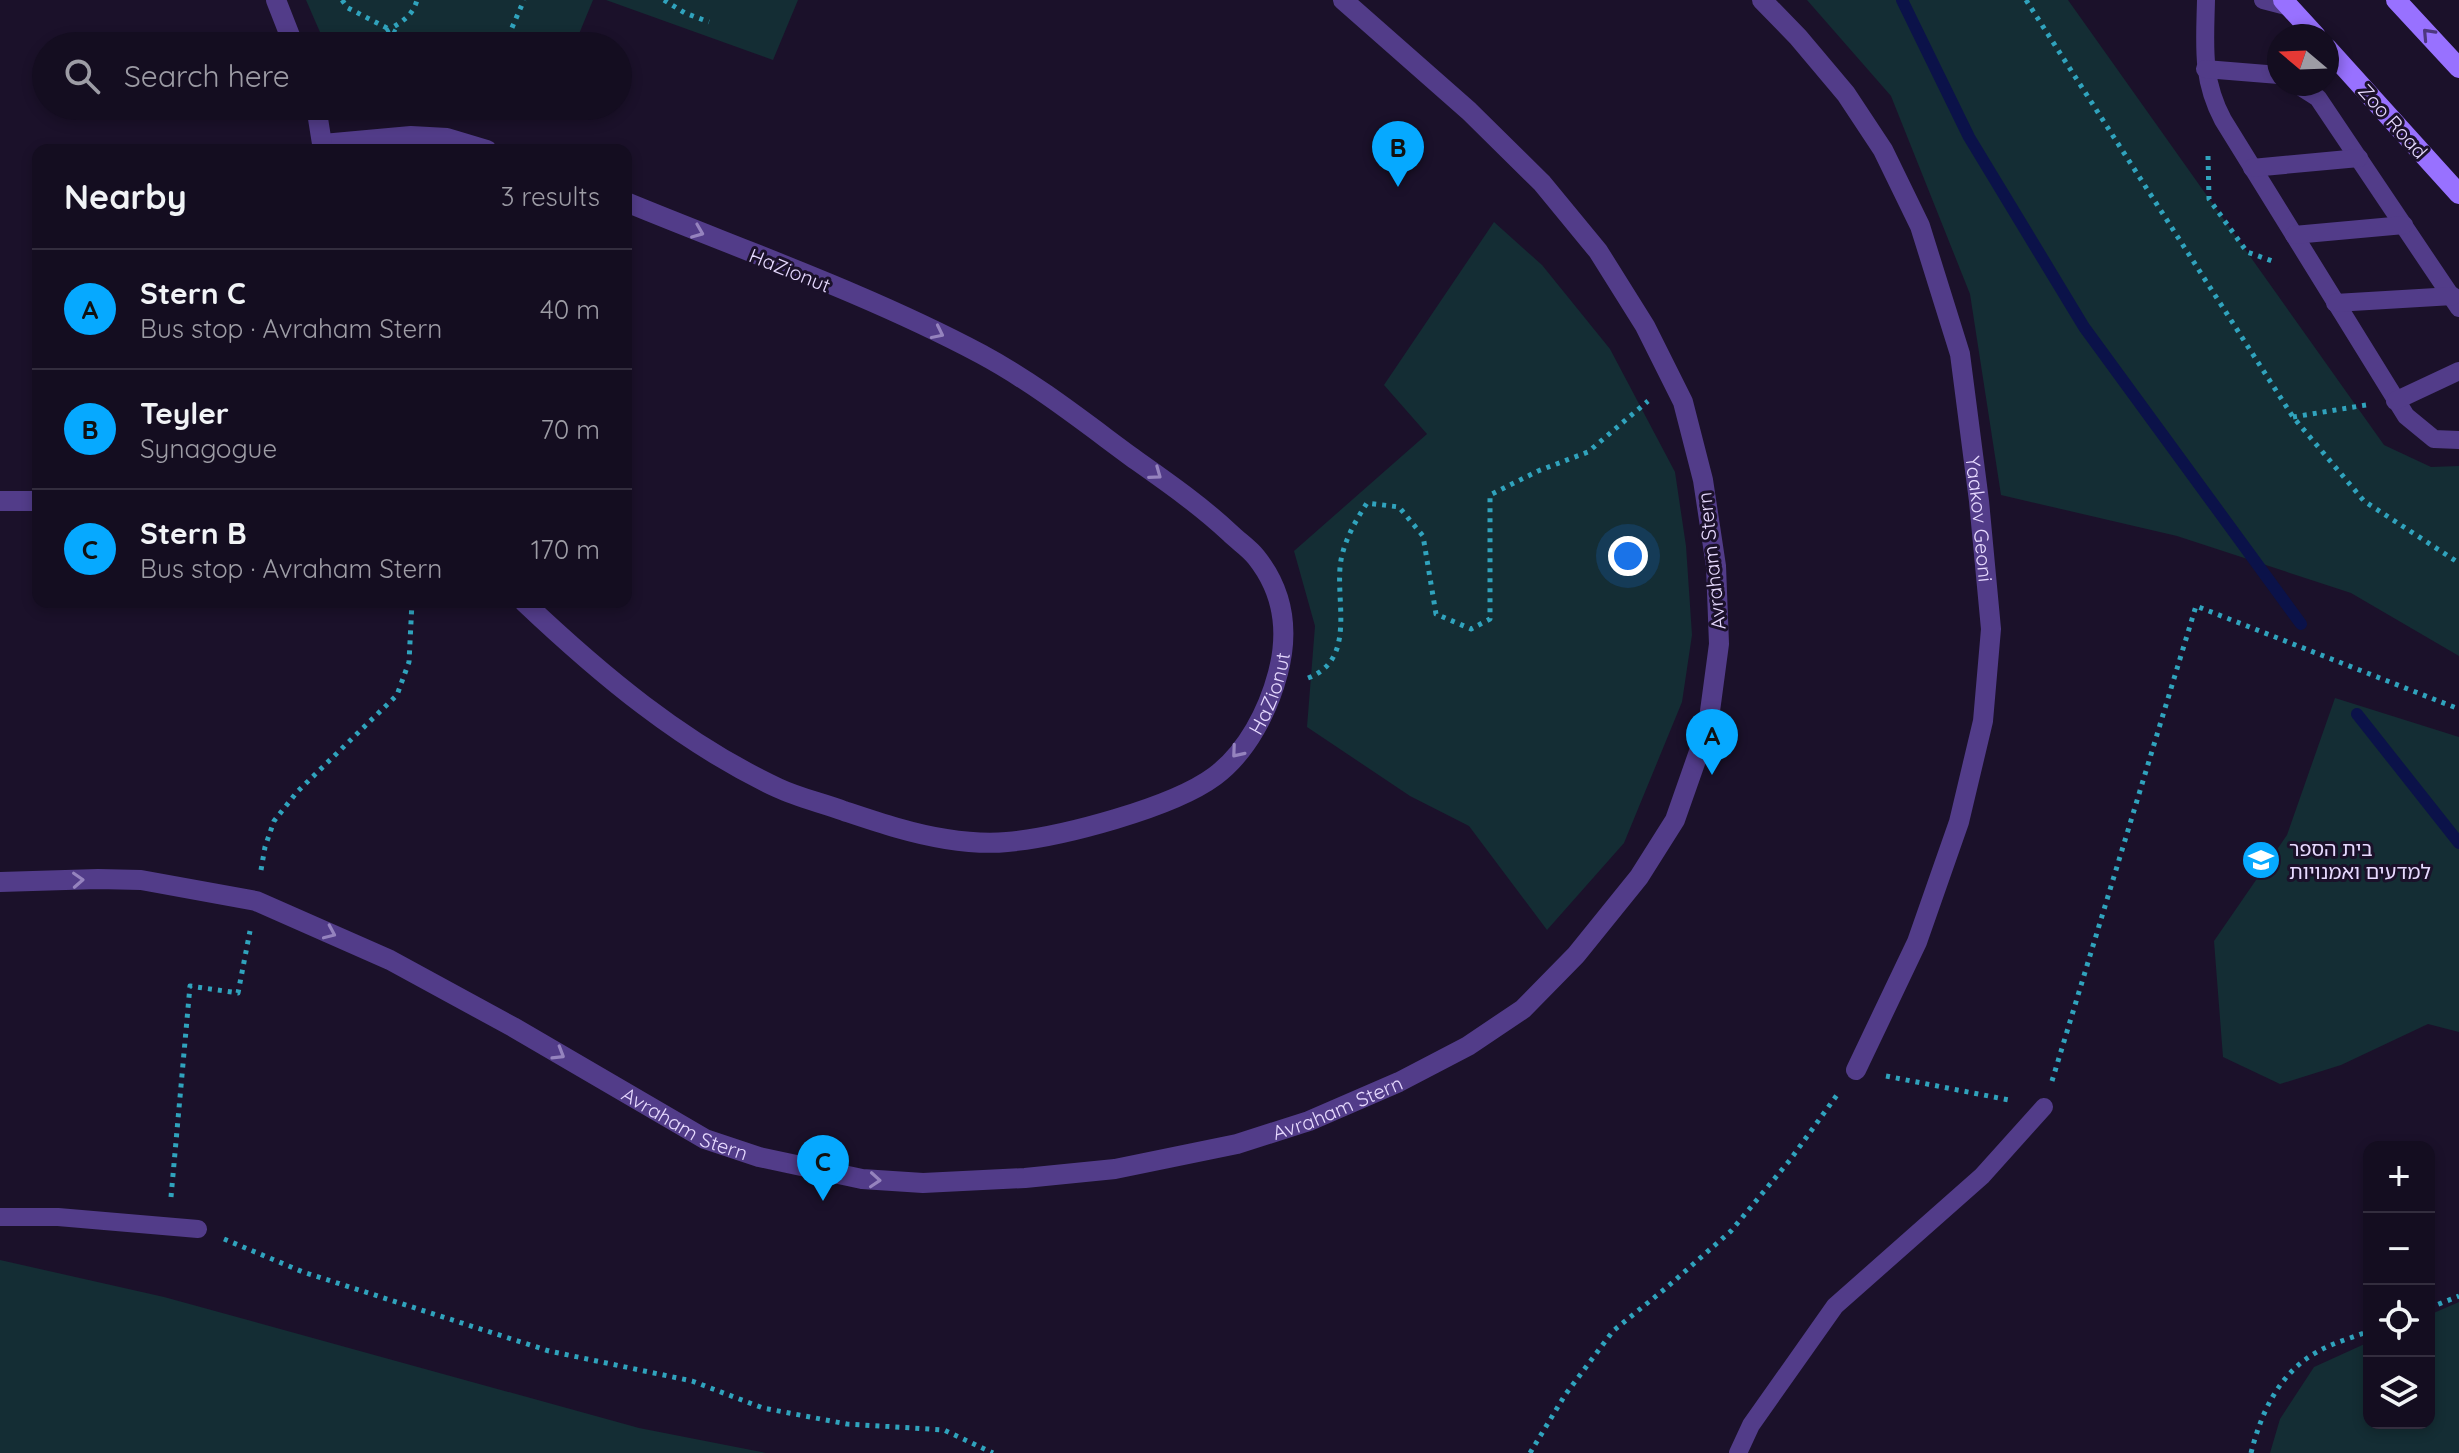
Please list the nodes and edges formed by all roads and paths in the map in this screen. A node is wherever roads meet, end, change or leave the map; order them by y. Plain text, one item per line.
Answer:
1 (276, 0) edge
2 (342, 0) edge
3 (417, 0) edge
4 (524, 0) edge
5 (664, 0) edge
6 (1343, 0) edge
7 (1762, 0) edge
8 (2026, 0) edge
9 (2206, 0) edge
10 (2263, 0) edge
11 (2396, 0) edge
12 (2286, 4) edge
13 (709, 22) dead end
14 (2305, 24) edge
15 (391, 29) junction
16 (289, 32) edge
17 (386, 32) edge
18 (396, 32) edge
19 (510, 32) edge
20 (2339, 61) edge
21 (2459, 68) edge
22 (2205, 69) junction
23 (2267, 74) edge
24 (2315, 96) edge
25 (318, 120) edge
26 (2223, 120) junction
27 (322, 144) edge
28 (347, 144) edge
29 (467, 144) edge
30 (2359, 158) junction
31 (2252, 168) junction
32 (2459, 194) edge
33 (632, 204) edge
34 (2404, 225) junction
35 (2294, 235) junction
36 (2321, 279) junction
37 (2456, 302) edge
38 (2335, 303) junction
39 (2459, 371) edge
40 (1672, 381) junction
41 (2395, 401) junction
42 (2293, 417) junction
43 (2459, 440) edge
44 (0, 501) edge
45 (32, 501) edge
46 (2459, 563) edge
47 (530, 608) edge
48 (1273, 691) junction
49 (2459, 709) edge
50 (0, 882) edge
51 (1856, 1070) junction
52 (2044, 1107) junction
53 (0, 1217) edge
54 (198, 1229) joint
55 (2459, 1296) edge
56 (2435, 1306) edge
57 (2363, 1333) edge
58 (993, 1453) edge
59 (1530, 1453) edge
60 (1738, 1453) edge
61 (2251, 1453) edge

1 - 16 street
2 - 15 path
3 - 15 path
4 - 19 path
5 - 13 path
6 - 40 street, Avraham Stern
7 - 51 street, Yaakov Geoni
8 - 42 path
9 - 22 lane
10 - 12 lane
21 -> 11 main road
12 - 14 main road
15 - 17 path
15 - 18 path
20 - 32 main road, Zoo Road
22 - 23 lane
22 - 26 lane
24 - 30 lane
25 - 27 street
26 - 31 lane
26 - 36 path
28 - 29 street
30 - 31 lane
30 - 34 lane
31 - 35 lane
33 -> 48 street, HaZionut
34 - 35 lane
34 - 37 lane
35 - 36 lane
36 - 38 lane
37 - 38 lane
38 - 41 lane
39 - 41 lane
40 - 48 path
50 -> 40 street, Avraham Stern
41 - 42 path
41 - 43 lane
42 - 46 path
44 - 45 street
48 -> 47 street, HaZionut
49 - 52 path
51 - 52 path
51 - 59 path
52 - 60 lane
53 - 54 lane
54 - 58 path
55 - 56 path
57 - 61 path

